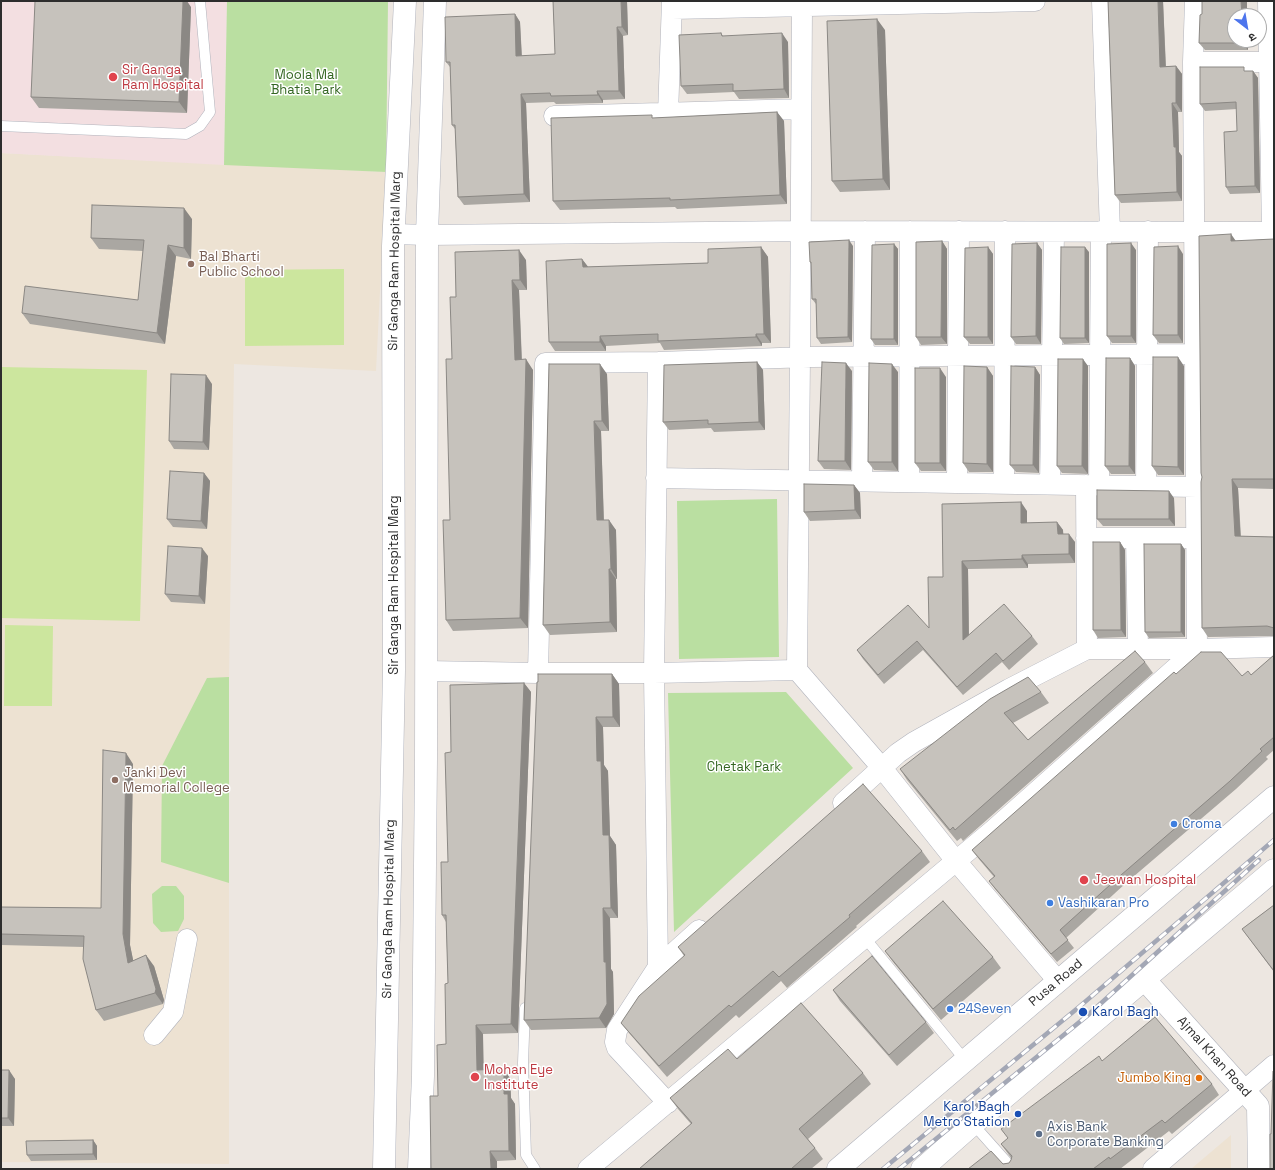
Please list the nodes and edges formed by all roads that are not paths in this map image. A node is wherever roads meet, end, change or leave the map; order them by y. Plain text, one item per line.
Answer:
1 (200, 1) edge
2 (405, 1) edge
3 (435, 1) edge
4 (1035, 1) edge
5 (1102, 1) edge
6 (1195, 1) edge
7 (1268, 1) edge
8 (985, 2) edge
9 (672, 5) edge
10 (802, 6) junction
11 (1193, 62) junction
12 (1271, 62) edge
13 (801, 109) junction
14 (668, 114) junction
15 (554, 116) edge
16 (1, 126) edge
17 (1272, 139) edge
18 (1195, 230) junction
19 (801, 231) junction
20 (865, 231) junction
21 (910, 231) junction
22 (959, 231) junction
23 (1005, 231) junction
24 (1148, 231) junction
25 (1054, 232) junction
26 (1105, 232) junction
27 (1273, 232) edge
28 (394, 234) junction
29 (427, 235) junction
30 (1196, 354) junction
31 (1100, 355) junction
32 (1147, 355) junction
33 (910, 356) junction
34 (958, 356) junction
35 (1005, 356) junction
36 (1052, 356) junction
37 (800, 357) junction
38 (863, 357) junction
39 (658, 362) junction
40 (656, 478) junction
41 (799, 480) junction
42 (862, 481) junction
43 (909, 482) junction
44 (957, 483) junction
45 (1004, 484) junction
46 (1050, 484) junction
47 (1092, 485) junction
48 (1146, 486) junction
49 (1197, 487) junction
50 (1086, 538) junction
51 (1136, 538) junction
52 (1197, 538) junction
53 (1274, 646) edge
54 (1087, 649) junction
55 (1138, 649) junction
56 (1198, 649) junction
57 (394, 670) junction
58 (797, 670) junction
59 (426, 671) junction
60 (654, 673) junction
61 (538, 677) junction
62 (882, 768) junction
63 (1274, 797) edge
64 (827, 816) edge
65 (956, 861) junction
66 (1274, 870) edge
67 (711, 920) edge
68 (865, 938) junction
69 (187, 939) dead end
70 (658, 967) junction
71 (1144, 979) junction
72 (1058, 981) junction
73 (525, 999) edge
74 (154, 1035) dead end
75 (965, 1060) junction
76 (1274, 1065) edge
77 (1244, 1091) junction
78 (668, 1103) junction
79 (973, 1124) junction
80 (384, 1169) edge
81 (419, 1169) edge
82 (535, 1169) edge
83 (588, 1169) edge
84 (838, 1169) edge
85 (922, 1169) edge
86 (1013, 1169) edge
87 (1153, 1169) edge
88 (1259, 1169) edge

1 - 16 lane
2 - 28 street, Sir Ganga Ram Hospital Marg
3 - 29 street
4 - 8 street
5 - 26 street
6 - 11 street
7 - 12 street
8 - 10 street
9 - 10 street
9 - 14 street
10 - 13 street
11 - 12 street
11 - 18 street
12 - 17 street
13 - 14 street
13 - 19 street
14 - 15 street
17 - 27 street
18 - 24 street
18 - 27 street
18 - 30 street
19 - 20 street
19 - 29 street
19 - 37 street
20 - 21 street
20 - 38 street
21 - 22 street
21 - 33 street
22 - 23 street
22 - 34 street
23 - 25 street
23 - 35 street
24 - 26 street
24 - 32 street
25 - 26 street
25 - 36 street
26 - 31 street
28 - 29 street
28 - 57 street, Sir Ganga Ram Hospital Marg
29 - 59 street
30 - 32 street
30 - 49 street
31 - 32 street
31 - 36 street
31 - 47 street
32 - 48 street
33 - 34 street
33 - 38 street
33 - 43 street
34 - 35 street
34 - 44 street
35 - 36 street
35 - 45 street
36 - 46 street
37 - 38 street
37 - 39 street
37 - 41 street
38 - 42 street
39 - 40 street
39 - 61 street
40 - 41 street
40 - 60 street
41 - 42 street
41 - 58 street
42 - 43 street
43 - 44 street
44 - 45 street
45 - 46 street
46 - 47 street
47 - 48 street
47 - 50 street
48 - 49 street
49 - 52 street
50 - 51 street
50 - 54 street
51 - 52 street
51 - 55 street
52 - 56 street
53 - 56 street
54 - 55 street
54 - 62 street
55 - 56 street
56 - 65 street
57 - 59 street
57 - 80 street, Sir Ganga Ram Hospital Marg
58 - 60 street
58 - 62 street
59 - 61 street
59 - 81 street
60 - 61 street
60 - 70 street
62 - 64 street
62 - 65 street
63 - 72 street, Pusa Road
65 - 68 street
65 - 72 street
66 - 71 street
67 - 70 street
68 - 75 lane
68 - 78 street
69 - 74 street
70 - 78 street
71 - 77 street, Ajmal Khan Road
71 - 79 street
72 - 75 street, Pusa Road
73 - 82 lane
75 - 84 street, Pusa Road
76 - 77 street
77 - 87 street
77 - 88 street, Ajmal Khan Road
78 - 83 street
79 - 85 street
79 - 86 lane

